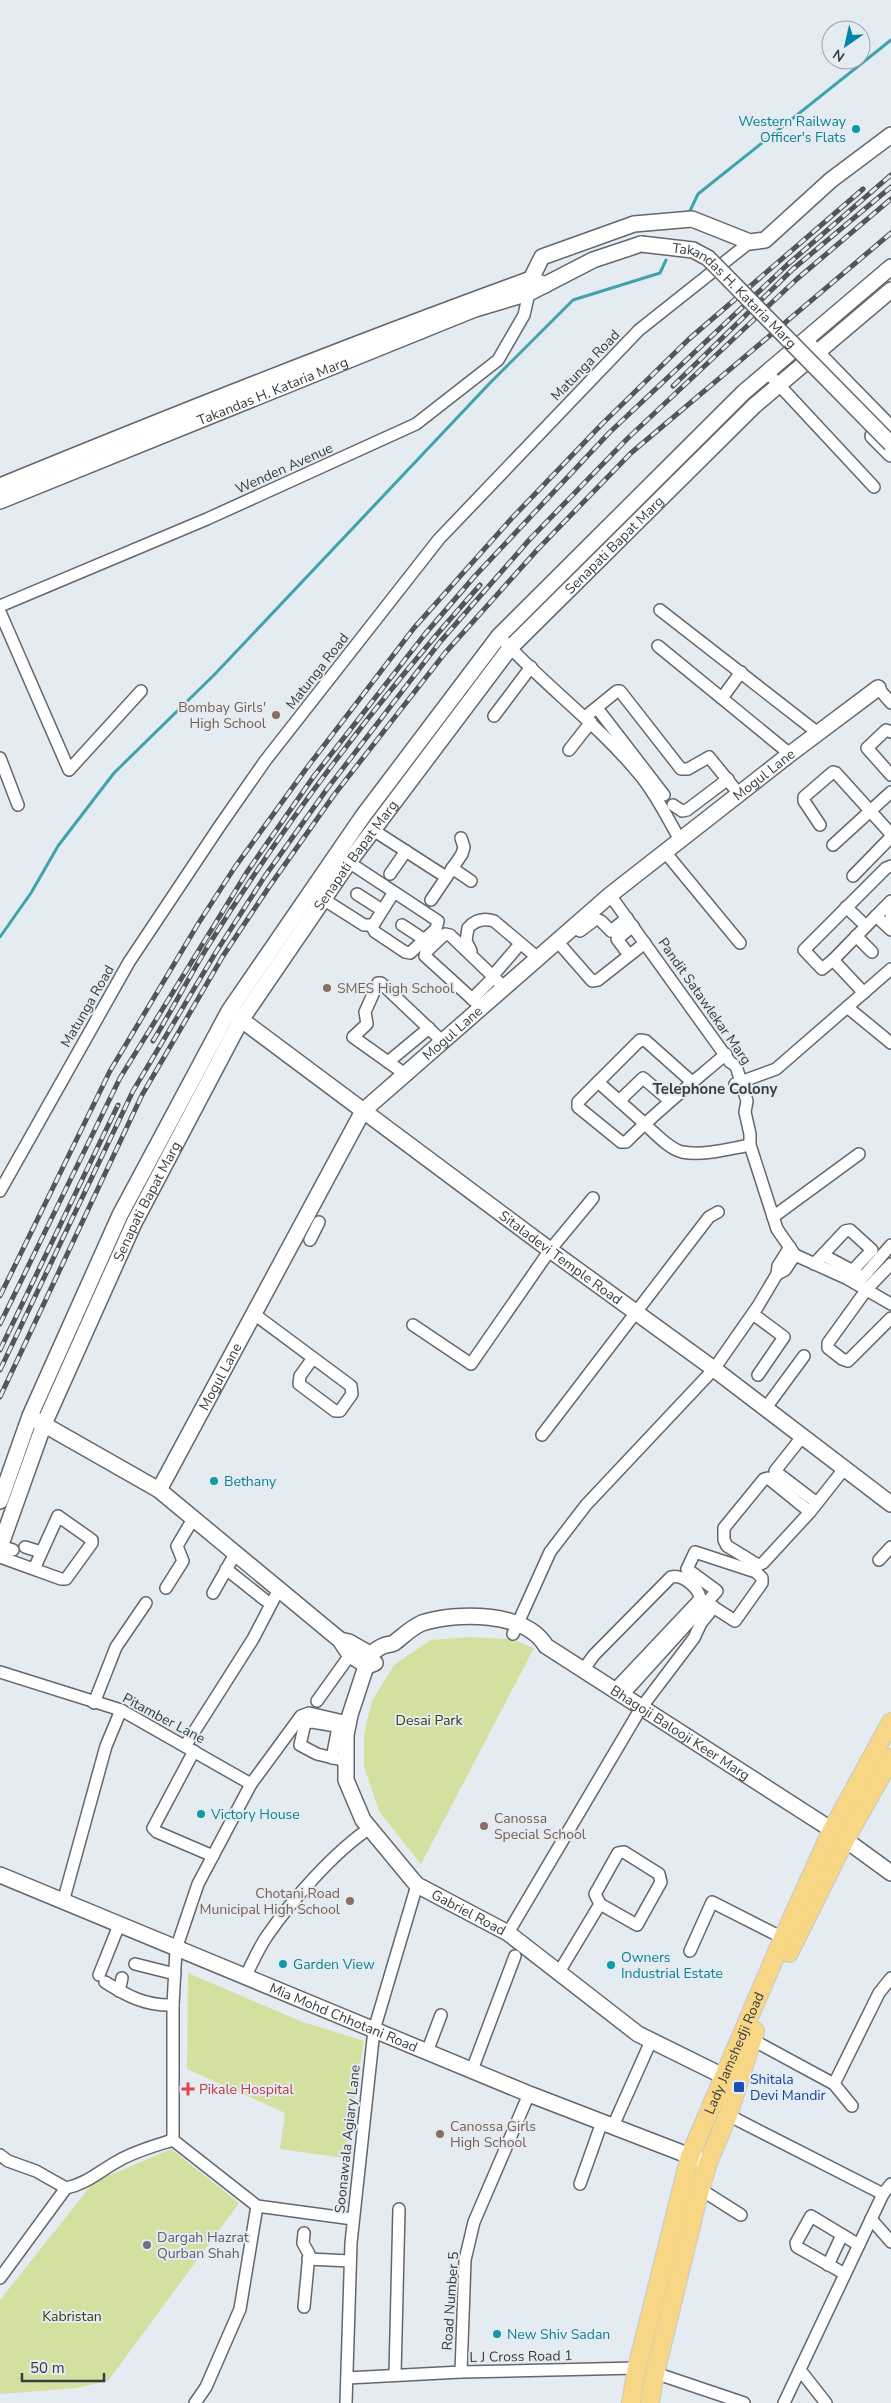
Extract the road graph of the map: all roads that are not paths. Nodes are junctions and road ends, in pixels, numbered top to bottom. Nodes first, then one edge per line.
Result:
1 (891, 135) edge
2 (750, 242) junction
3 (891, 267) edge
4 (535, 286) junction
5 (891, 290) edge
6 (845, 306) junction
7 (856, 320) junction
8 (805, 340) junction
9 (817, 353) junction
10 (339, 357) junction
11 (804, 364) junction
12 (767, 372) junction
13 (779, 385) junction
14 (891, 430) edge
15 (891, 444) edge
16 (891, 454) edge
17 (0, 486) edge
18 (874, 487) dead end
19 (0, 501) edge
20 (0, 606) edge
21 (660, 610) dead end
22 (0, 612) edge
23 (499, 636) junction
24 (658, 646) dead end
25 (510, 648) junction
26 (531, 668) junction
27 (741, 672) junction
28 (878, 688) joint
29 (141, 690) dead end
30 (722, 698) junction
31 (891, 703) edge
32 (597, 708) junction
33 (442, 712) junction
34 (494, 716) dead end
35 (588, 720) junction
36 (454, 722) junction
37 (891, 732) edge
38 (818, 733) junction
39 (569, 750) dead end
40 (790, 754) junction
41 (0, 758) edge
42 (891, 775) edge
43 (728, 779) junction
44 (382, 791) junction
45 (891, 792) edge
46 (739, 794) junction
47 (664, 795) dead end
48 (395, 801) junction
49 (673, 805) dead end
50 (18, 806) dead end
51 (870, 811) junction
52 (820, 826) dead end
53 (373, 830) junction
54 (891, 836) edge
55 (461, 838) dead end
56 (680, 840) junction
57 (833, 845) dead end
58 (406, 851) junction
59 (887, 851) edge
60 (665, 852) junction
61 (343, 858) junction
62 (891, 866) edge
63 (449, 873) junction
64 (390, 874) dead end
65 (853, 876) dead end
66 (470, 881) dead end
67 (394, 892) junction
68 (357, 894) dead end
69 (610, 895) junction
70 (323, 899) junction
71 (431, 900) dead end
72 (891, 901) edge
73 (846, 907) junction
74 (382, 910) junction
75 (891, 912) edge
76 (876, 916) junction
77 (627, 918) junction
78 (891, 918) edge
79 (372, 925) junction
80 (402, 925) dead end
81 (866, 926) junction
82 (891, 930) edge
83 (573, 932) junction
84 (856, 936) junction
85 (425, 940) junction
86 (645, 943) junction
87 (740, 943) dead end
88 (520, 944) junction
89 (559, 944) junction
90 (872, 952) dead end
91 (629, 955) junction
92 (538, 958) junction
93 (833, 960) junction
94 (891, 963) edge
95 (891, 969) edge
96 (501, 980) junction
97 (861, 990) junction
98 (477, 1003) junction
99 (847, 1007) junction
100 (235, 1015) junction
101 (429, 1028) junction
102 (442, 1041) junction
103 (891, 1043) edge
104 (728, 1058) junction
105 (388, 1062) junction
106 (405, 1074) junction
107 (598, 1082) junction
108 (692, 1082) junction
109 (738, 1083) junction
110 (194, 1093) junction
111 (620, 1101) junction
112 (670, 1101) junction
113 (363, 1111) junction
114 (647, 1126) junction
115 (750, 1145) junction
116 (859, 1154) dead end
117 (0, 1191) edge
118 (593, 1198) dead end
119 (718, 1212) dead end
120 (774, 1217) junction
121 (320, 1222) dead end
122 (310, 1240) dead end
123 (891, 1245) edge
124 (550, 1250) junction
125 (790, 1254) junction
126 (823, 1255) junction
127 (814, 1264) junction
128 (891, 1264) edge
129 (97, 1267) junction
130 (852, 1271) junction
131 (112, 1274) junction
132 (862, 1283) junction
133 (891, 1304) edge
134 (254, 1314) junction
135 (636, 1314) junction
136 (753, 1314) junction
137 (891, 1318) edge
138 (413, 1325) dead end
139 (61, 1348) junction
140 (75, 1354) junction
141 (804, 1356) dead end
142 (313, 1358) junction
143 (714, 1369) junction
144 (758, 1375) dead end
145 (765, 1409) junction
146 (30, 1416) junction
147 (44, 1424) junction
148 (542, 1435) dead end
149 (802, 1437) junction
150 (844, 1469) junction
151 (159, 1490) junction
152 (0, 1501) edge
153 (891, 1504) edge
154 (814, 1508) junction
155 (193, 1519) junction
156 (24, 1547) dead end
157 (4, 1548) edge
158 (891, 1548) edge
159 (41, 1552) junction
160 (234, 1554) junction
161 (0, 1557) edge
162 (879, 1560) dead end
163 (34, 1569) junction
164 (226, 1569) junction
165 (166, 1588) dead end
166 (278, 1591) junction
167 (213, 1593) dead end
168 (265, 1600) dead end
169 (146, 1603) dead end
170 (710, 1605) junction
171 (697, 1620) junction
172 (514, 1629) junction
173 (340, 1640) junction
174 (350, 1655) junction
175 (370, 1658) junction
176 (582, 1670) junction
177 (0, 1672) edge
178 (618, 1693) junction
179 (94, 1702) junction
180 (641, 1708) junction
181 (120, 1710) junction
182 (891, 1722) edge
183 (346, 1723) junction
184 (190, 1749) junction
185 (891, 1758) edge
186 (339, 1760) junction
187 (251, 1784) junction
188 (370, 1828) junction
189 (838, 1835) junction
190 (213, 1856) junction
191 (891, 1873) edge
192 (0, 1876) edge
193 (418, 1885) junction
194 (62, 1902) junction
195 (600, 1904) junction
196 (119, 1925) junction
197 (508, 1933) junction
198 (783, 1938) junction
199 (176, 1949) junction
200 (690, 1951) dead end
201 (515, 1956) dead end
202 (135, 1964) dead end
203 (559, 1972) junction
204 (175, 1974) junction
205 (245, 1977) junction
206 (122, 1978) dead end
207 (891, 1978) edge
208 (119, 1991) junction
209 (173, 2005) junction
210 (441, 2015) dead end
211 (374, 2030) junction
212 (751, 2039) junction
213 (651, 2041) junction
214 (427, 2052) junction
215 (472, 2070) junction
216 (723, 2076) junction
217 (834, 2084) junction
218 (530, 2094) junction
219 (852, 2106) dead end
220 (728, 2115) junction
221 (607, 2124) junction
222 (173, 2140) junction
223 (0, 2155) edge
224 (690, 2156) junction
225 (708, 2163) junction
226 (580, 2184) dead end
227 (891, 2184) edge
228 (66, 2188) junction
229 (700, 2189) junction
230 (884, 2194) junction
231 (257, 2206) junction
232 (399, 2209) dead end
233 (741, 2215) dead end
234 (353, 2219) junction
235 (871, 2219) junction
236 (304, 2233) dead end
237 (842, 2235) junction
238 (891, 2242) edge
239 (859, 2245) junction
240 (308, 2259) junction
241 (350, 2261) junction
242 (828, 2265) junction
243 (845, 2274) junction
244 (0, 2278) edge
245 (304, 2306) dead end
246 (637, 2368) junction
247 (800, 2370) junction
248 (461, 2372) junction
249 (655, 2372) junction
250 (395, 2376) junction
251 (347, 2378) junction
252 (195, 2403) edge
253 (346, 2403) edge
254 (631, 2403) edge
255 (650, 2403) edge
256 (744, 2403) edge
257 (784, 2403) edge
258 (826, 2403) edge

1 - 2 main road
2 - 4 main road
2 - 117 street, Matunga Road
3 - 6 main road, Senapati Bapat Marg
4 - 10 main road, Takandas H. Kataria Marg
4 - 15 main road, Takandas H. Kataria Marg, bridge
4 - 20 street, Wenden Avenue
5 - 7 main road, Senapati Bapat Marg
6 - 7 street
6 - 8 main road, Senapati Bapat Marg
7 - 9 main road, Senapati Bapat Marg
8 - 9 main road
8 - 12 main road, Senapati Bapat Marg
9 - 11 main road, Senapati Bapat Marg
9 - 14 main road
10 - 17 main road, Takandas H. Kataria Marg
10 - 19 main road, Takandas H. Kataria Marg
11 - 13 main road, Senapati Bapat Marg
11 - 16 main road
12 - 13 street
12 - 23 main road, Senapati Bapat Marg
13 - 18 street
13 - 25 main road, Senapati Bapat Marg
21 - 27 street
22 - 29 street
23 - 25 street
23 - 33 main road, Senapati Bapat Marg
24 - 30 street
25 - 26 street
25 - 36 main road, Senapati Bapat Marg
26 - 34 street
26 - 35 street
27 - 30 street
27 - 38 street
28 - 31 street
28 - 38 main road, Mogul Lane
30 - 40 street
32 - 35 street
32 - 43 street
32 - 47 street
33 - 36 main road
33 - 44 main road, Senapati Bapat Marg
35 - 39 street
35 - 56 street
36 - 48 main road, Senapati Bapat Marg
37 - 42 street
38 - 40 main road, Mogul Lane
40 - 46 main road, Mogul Lane
41 - 50 street
43 - 46 street
43 - 49 street
44 - 48 main road
44 - 61 main road, Senapati Bapat Marg
45 - 51 street
46 - 56 main road, Mogul Lane
48 - 53 main road, Senapati Bapat Marg
51 - 52 street
51 - 54 street
51 - 57 street
53 - 58 street
53 - 61 main road, Senapati Bapat Marg
54 - 59 street
55 - 63 street
56 - 60 main road, Mogul Lane
58 - 63 street
58 - 64 street
59 - 65 street
60 - 69 main road, Mogul Lane
60 - 87 street
61 - 67 street
61 - 70 main road, Senapati Bapat Marg
61 - 100 main road, Senapati Bapat Marg
62 - 73 street
63 - 66 street
63 - 71 street
67 - 74 street
67 - 85 street
68 - 74 street
69 - 77 street, Pandit Satawlekar Marg
69 - 83 main road, Mogul Lane
70 - 79 street
70 - 100 main road, Senapati Bapat Marg
72 - 76 street
73 - 81 street
73 - 93 street
74 - 79 street
75 - 78 street
76 - 81 street
76 - 82 street
77 - 83 street
77 - 86 street, Pandit Satawlekar Marg
77 - 91 street
79 - 85 street
80 - 85 street
81 - 84 street
83 - 89 main road, Mogul Lane
84 - 90 street
84 - 93 street
86 - 91 street
86 - 104 street, Pandit Satawlekar Marg
88 - 92 street
88 - 96 street
88 - 96 street
89 - 91 street
89 - 92 main road, Mogul Lane
92 - 96 main road, Mogul Lane
93 - 97 street
94 - 97 street
95 - 97 street
96 - 98 main road, Mogul Lane
96 - 98 street
97 - 99 street
98 - 102 main road, Mogul Lane
99 - 103 street
99 - 109 street
100 - 110 main road, Senapati Bapat Marg
100 - 113 main road, Sitaladevi Temple Road
101 - 102 street
101 - 105 street
101 - 105 street
102 - 106 main road, Mogul Lane
104 - 108 street
104 - 109 street, Pandit Satawlekar Marg
105 - 106 street
106 - 113 main road, Mogul Lane
107 - 108 street
107 - 111 street
107 - 114 street
108 - 112 street
109 - 115 street, Pandit Satawlekar Marg
110 - 129 main road, Senapati Bapat Marg
110 - 131 main road, Senapati Bapat Marg
111 - 112 street
111 - 114 street
112 - 114 street
113 - 124 main road, Sitaladevi Temple Road
113 - 134 main road, Mogul Lane
114 - 115 street
115 - 120 street, Pandit Satawlekar Marg
116 - 120 street
118 - 124 street
119 - 135 street
120 - 125 street, Pandit Satawlekar Marg
121 - 122 street
123 - 132 street
124 - 135 main road, Sitaladevi Temple Road
124 - 138 street
125 - 127 street
125 - 136 street
126 - 127 street
126 - 130 street
126 - 130 street
127 - 132 street
128 - 132 street
129 - 131 main road
129 - 139 main road, Senapati Bapat Marg
130 - 132 street
131 - 140 main road, Senapati Bapat Marg
132 - 133 street
132 - 137 street
134 - 142 street
134 - 151 main road, Mogul Lane
135 - 143 main road, Sitaladevi Temple Road
135 - 148 street
136 - 143 street
136 - 144 street
139 - 140 main road
139 - 146 main road, Senapati Bapat Marg
140 - 147 main road, Senapati Bapat Marg
141 - 145 street
142 - 142 street
143 - 145 main road, Sitaladevi Temple Road
143 - 172 street
145 - 149 main road, Sitaladevi Temple Road
146 - 147 main road
146 - 152 main road, Senapati Bapat Marg
147 - 151 main road
147 - 157 main road, Senapati Bapat Marg
149 - 150 main road, Sitaladevi Temple Road
149 - 154 street
150 - 153 main road, Sitaladevi Temple Road
150 - 154 street
151 - 155 main road
154 - 154 street
155 - 160 main road
155 - 165 street
156 - 159 street
158 - 162 street
159 - 163 street
159 - 163 street
160 - 164 street
160 - 166 main road
161 - 163 street
164 - 167 street
164 - 168 street
166 - 173 main road
166 - 184 street
169 - 179 street
170 - 170 street
170 - 171 street
171 - 178 street
171 - 180 street
172 - 175 main road
172 - 176 main road, Bhagoji Balooji Keer Marg
173 - 174 main road
173 - 175 main road
174 - 175 main road
174 - 183 street
175 - 183 main road, Gabriel Road
176 - 178 main road, Bhagoji Balooji Keer Marg
176 - 178 street
177 - 179 street, Pitamber Lane
178 - 180 main road, Bhagoji Balooji Keer Marg
179 - 181 street, Pitamber Lane
180 - 189 main road, Bhagoji Balooji Keer Marg
180 - 197 street
181 - 184 street, Pitamber Lane
181 - 194 street
182 - 189 main road, Lady Jamshedji Road
183 - 186 main road, Gabriel Road
183 - 186 street
183 - 187 street
184 - 187 street, Pitamber Lane
184 - 190 street
185 - 189 main road, Lady Jamshedji Road
186 - 188 main road, Gabriel Road
187 - 190 street
188 - 193 main road, Gabriel Road
188 - 205 street
189 - 191 main road, Bhagoji Balooji Keer Marg
189 - 198 main road, Lady Jamshedji Road
189 - 212 main road, Lady Jamshedji Road
190 - 199 street
192 - 194 main road, Mia Mohd Chhotani Road
193 - 197 main road, Gabriel Road
193 - 211 street, Soonawala Agiary Lane
194 - 196 main road, Mia Mohd Chhotani Road
195 - 195 street
195 - 203 street
196 - 199 main road, Mia Mohd Chhotani Road
196 - 208 street
197 - 203 main road, Gabriel Road
198 - 200 street
198 - 216 main road, Lady Jamshedji Road
199 - 204 street
199 - 205 main road, Mia Mohd Chhotani Road
201 - 215 street
202 - 204 street
203 - 213 main road, Gabriel Road
204 - 209 street
205 - 211 main road, Mia Mohd Chhotani Road
206 - 208 street
207 - 217 street
208 - 209 street
209 - 222 street
210 - 214 street
211 - 214 main road, Mia Mohd Chhotani Road
211 - 234 street, Soonawala Agiary Lane
212 - 217 street
212 - 220 main road, Lady Jamshedji Road
213 - 216 main road, Gabriel Road
213 - 221 street
214 - 215 main road, Mia Mohd Chhotani Road
215 - 218 main road, Mia Mohd Chhotani Road
216 - 224 main road, Lady Jamshedji Road
217 - 219 street
218 - 221 main road, Mia Mohd Chhotani Road
218 - 248 street, Road Number 5
220 - 225 main road, Lady Jamshedji Road
220 - 230 street
221 - 224 main road, Mia Mohd Chhotani Road
221 - 226 street
222 - 228 street
222 - 231 street
223 - 228 street
224 - 225 main road, Mia Mohd Chhotani Road
224 - 246 main road, Lady Jamshedji Road
225 - 229 main road, Lady Jamshedji Road
227 - 230 street
228 - 244 street
229 - 233 street
229 - 249 main road, Lady Jamshedji Road
230 - 235 street
231 - 234 street
231 - 252 street
232 - 250 street
234 - 241 street, Soonawala Agiary Lane
235 - 238 street
235 - 239 street
236 - 240 street
237 - 239 street
237 - 242 street
237 - 242 street
239 - 243 street
240 - 241 street
240 - 245 street
241 - 251 street, Soonawala Agiary Lane
242 - 243 street
243 - 247 street
246 - 248 street, L J Cross Road 1
246 - 254 main road, Lady Jamshedji Road
247 - 257 street
247 - 258 street
248 - 250 street, L J Cross Road 1
249 - 255 main road, Lady Jamshedji Road
249 - 256 street
250 - 251 street, L J Cross Road 1
251 - 253 street, Soonawala Agiary Lane

